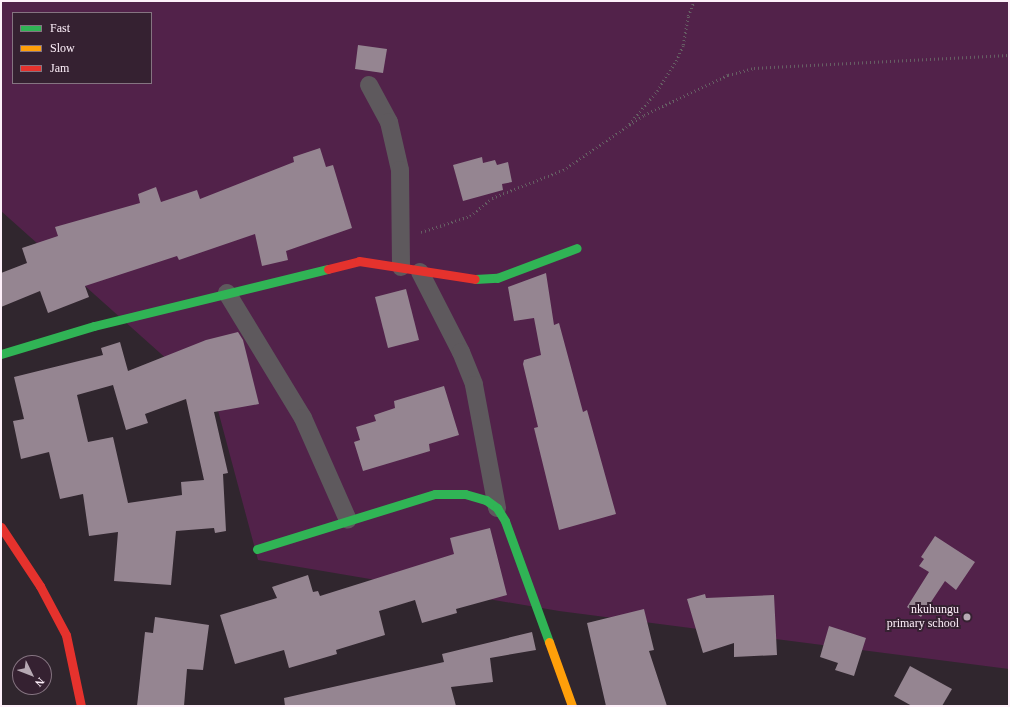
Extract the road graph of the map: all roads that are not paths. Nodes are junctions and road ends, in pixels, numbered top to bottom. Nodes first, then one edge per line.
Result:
1 (369, 85) dead end
2 (577, 248) dead end
3 (401, 268) junction
4 (420, 272) junction
5 (227, 293) junction
6 (1, 354) edge
7 (497, 508) junction
8 (348, 520) junction
9 (1, 527) edge
10 (257, 549) dead end
11 (81, 706) edge
12 (572, 706) edge

1 - 3 street
2 - 4 street
3 - 4 street
3 - 5 street
4 - 7 street
5 - 6 street
5 - 8 street
7 - 8 street
7 - 12 street
8 - 10 street
9 - 11 street

